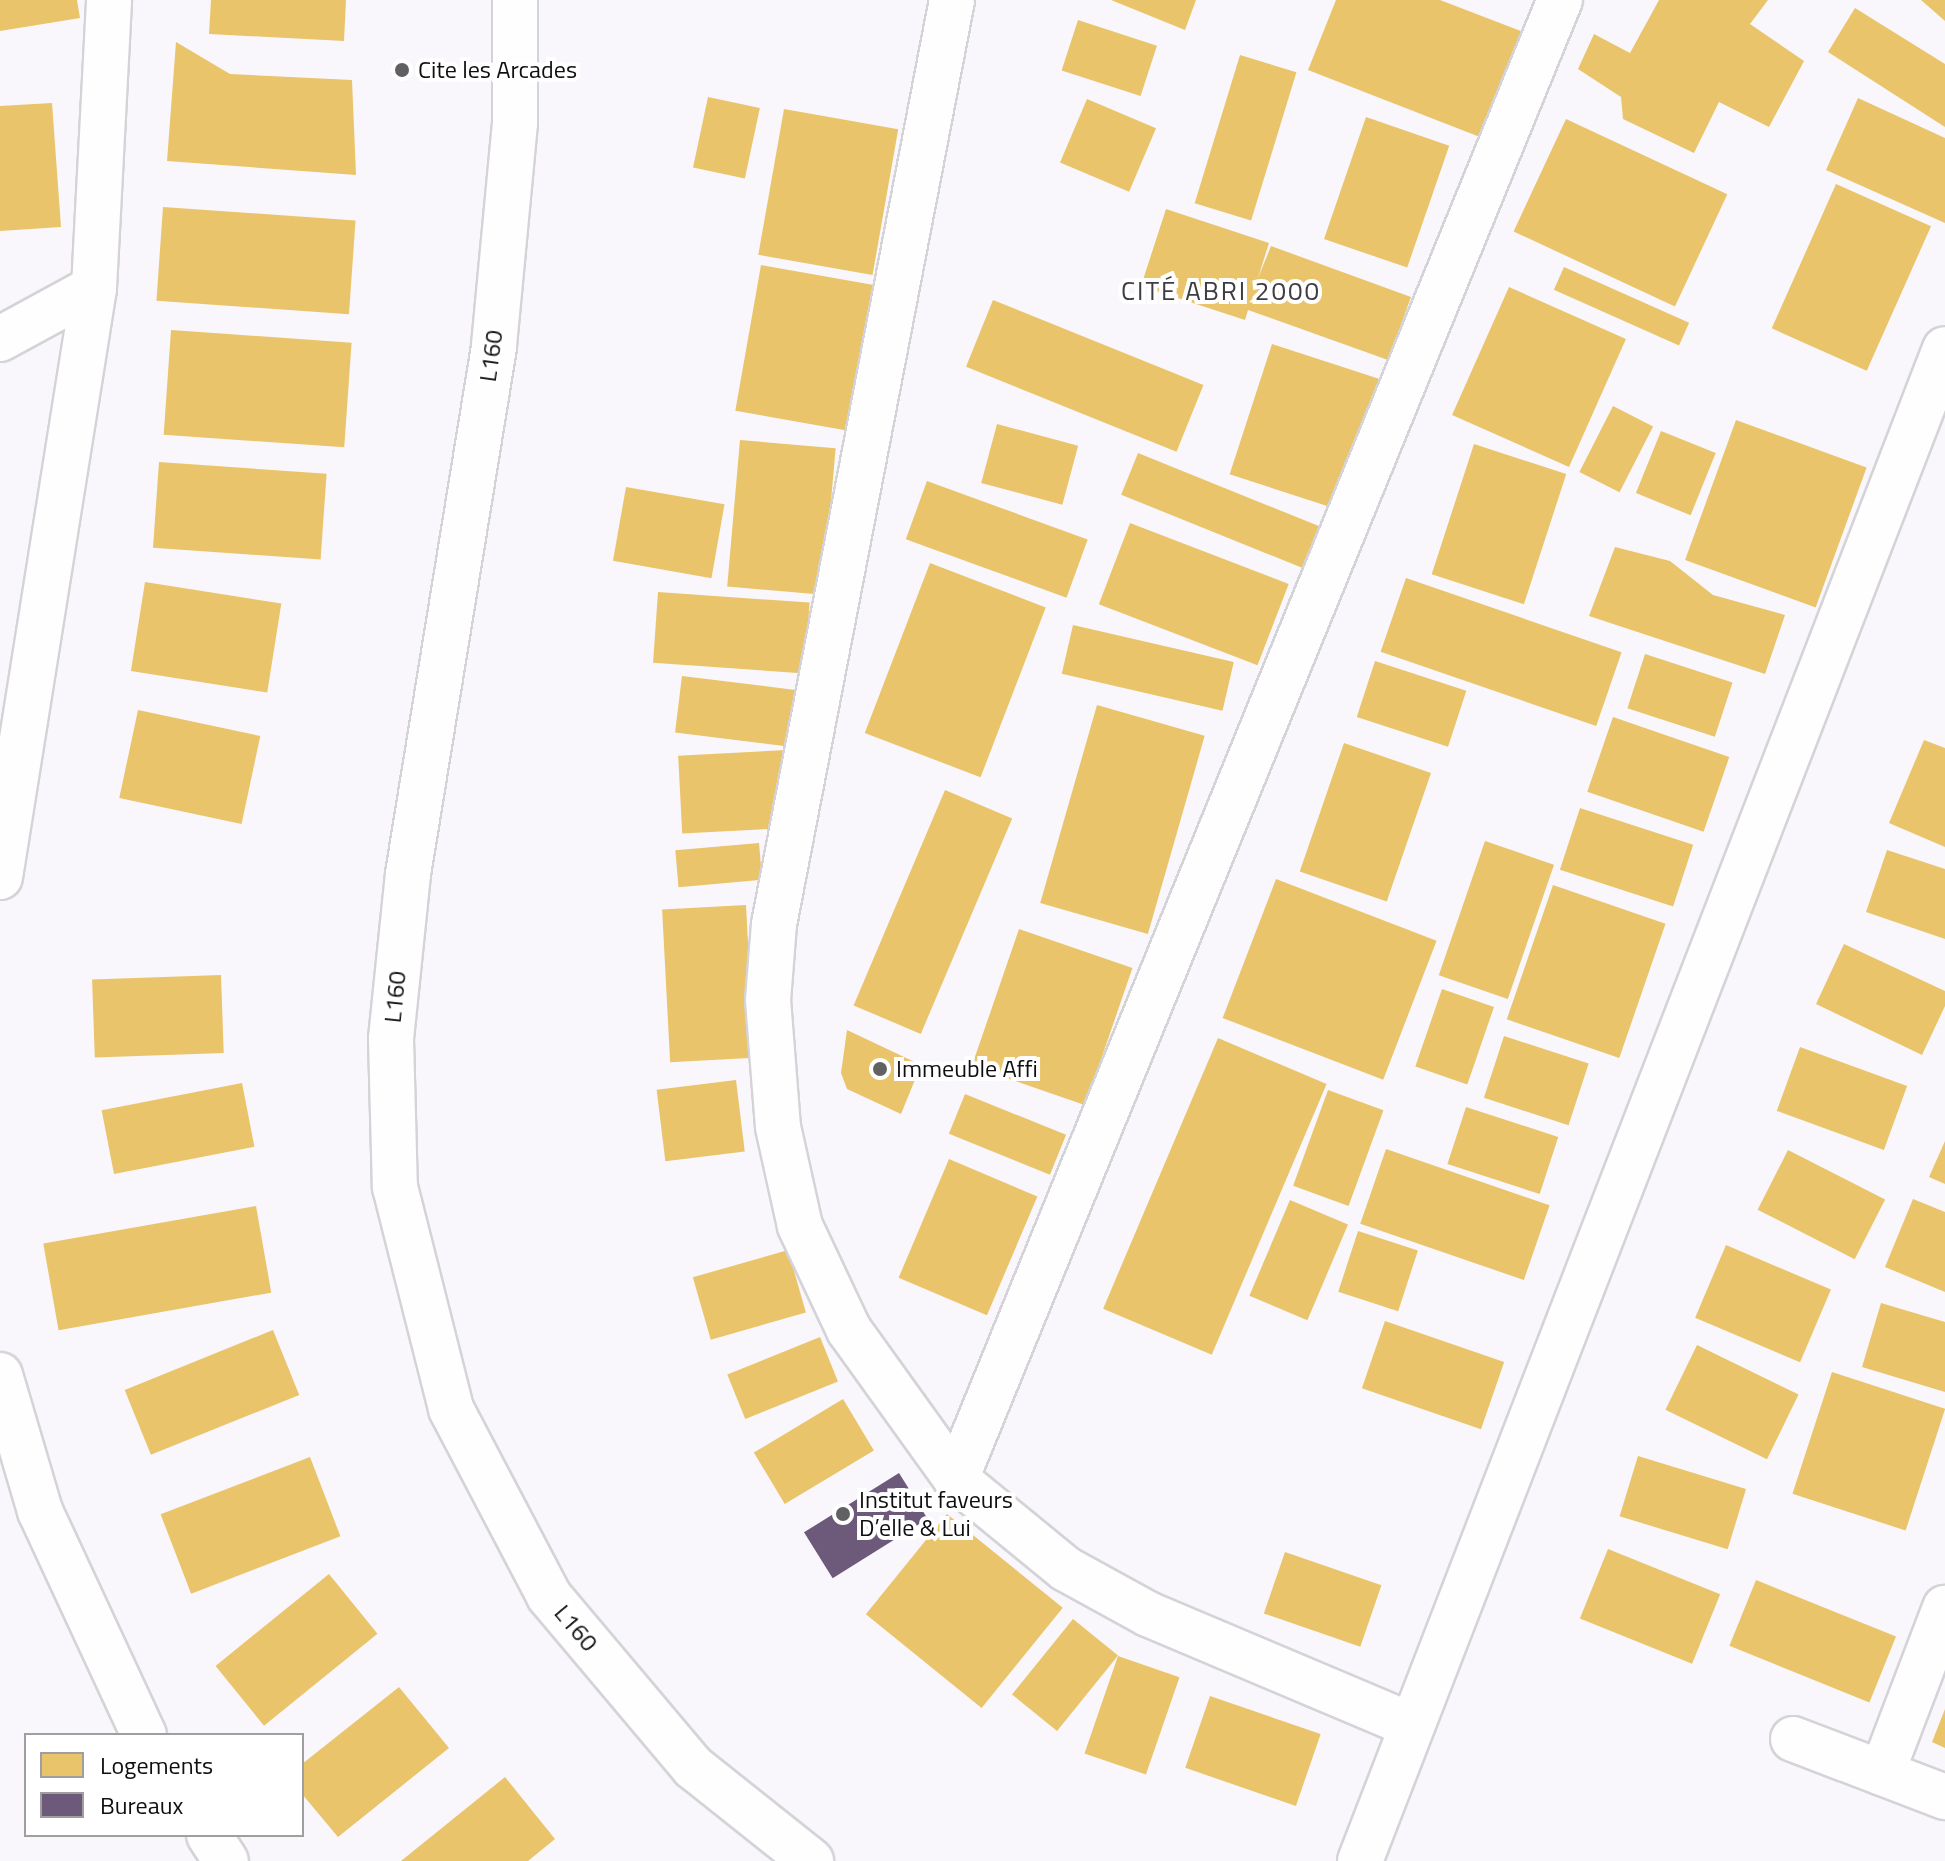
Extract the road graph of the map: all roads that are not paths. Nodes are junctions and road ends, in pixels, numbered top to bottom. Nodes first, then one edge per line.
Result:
1 (109, 0) edge
2 (515, 0) edge
3 (952, 0) edge
4 (1560, 0) edge
5 (94, 288) junction
6 (0, 339) edge
7 (1945, 349) edge
8 (0, 877) edge
9 (0, 1375) edge
10 (956, 1479) junction
11 (1945, 1608) edge
12 (1411, 1725) junction
13 (143, 1733) edge
14 (1793, 1739) dead end
15 (1882, 1773) junction
16 (1945, 1797) edge
17 (210, 1837) edge
18 (226, 1861) edge
19 (811, 1861) edge
20 (1360, 1861) edge

1 - 5 street
2 - 19 street, L160
3 - 10 street
4 - 10 street
5 - 6 street
5 - 8 street
7 - 12 street
9 - 13 street
10 - 12 street
11 - 15 street
12 - 20 street
14 - 15 street
15 - 16 street
17 - 18 street

